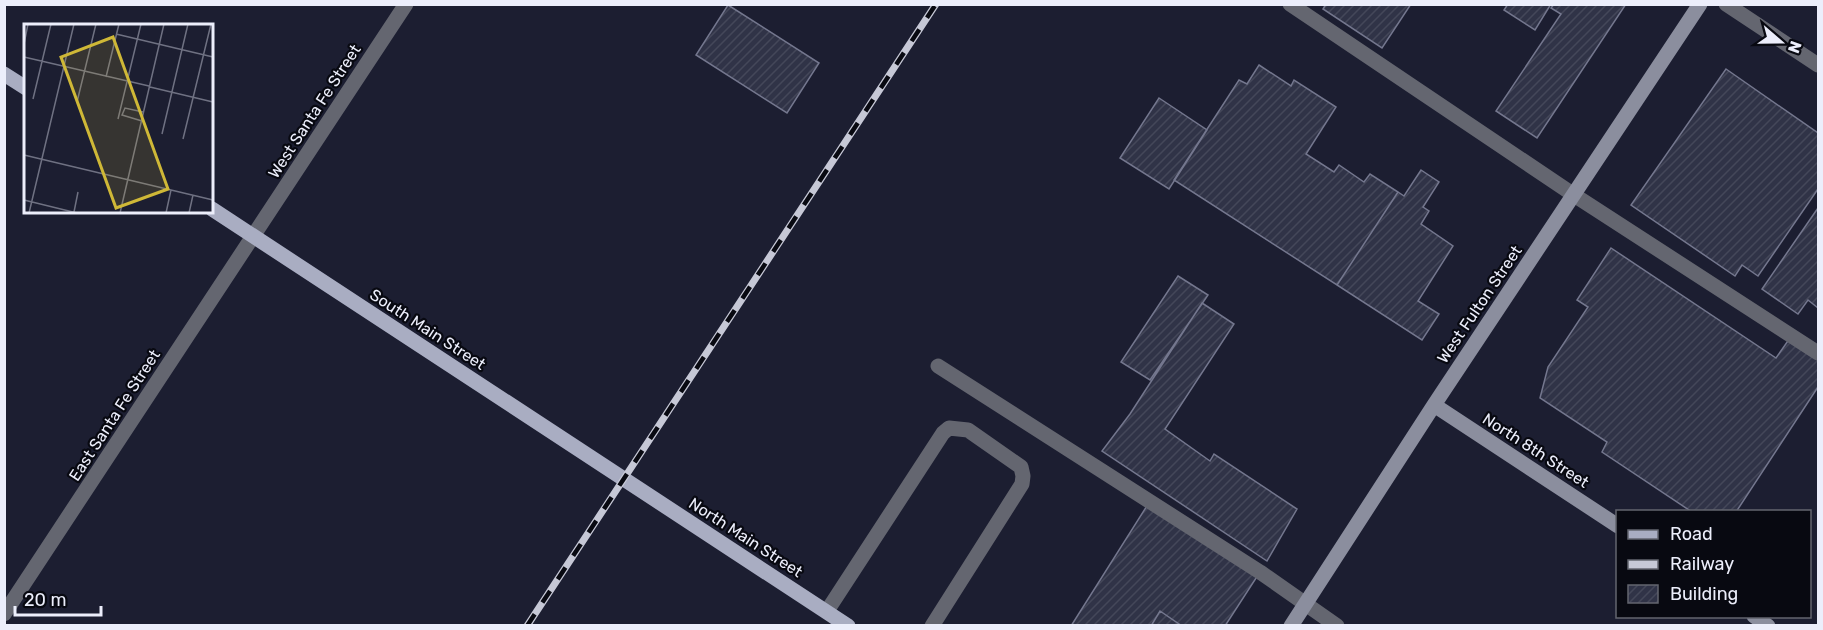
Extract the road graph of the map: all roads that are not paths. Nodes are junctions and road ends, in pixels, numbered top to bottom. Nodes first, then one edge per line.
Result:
1 (405, 4) edge
2 (1290, 4) edge
3 (1700, 4) edge
4 (1726, 4) edge
5 (1818, 65) edge
6 (4, 74) edge
7 (24, 87) edge
8 (1574, 195) junction
9 (213, 210) edge
10 (253, 237) junction
11 (1818, 353) edge
12 (938, 366) dead end
13 (1434, 405) junction
14 (624, 480) joint
15 (1616, 525) edge
16 (1305, 604) junction
17 (827, 611) junction
18 (4, 614) edge
19 (848, 626) edge
20 (932, 626) edge
21 (1291, 626) edge
22 (1337, 626) edge

1 - 10 street, West Santa Fe Street
2 - 8 street
3 - 8 street, West Fulton Street
4 - 5 street
6 - 7 main road
8 - 11 street
8 - 13 street, West Fulton Street
9 - 10 main road, South Main Street
10 - 14 main road, South Main Street
10 - 18 street, East Santa Fe Street
12 - 16 street
13 - 15 street, North 8th Street
13 - 16 street, West Fulton Street
14 - 17 main road, North Main Street
16 - 21 street, West Fulton Street
16 - 22 street
17 - 19 main road, North Main Street
17 - 20 street

